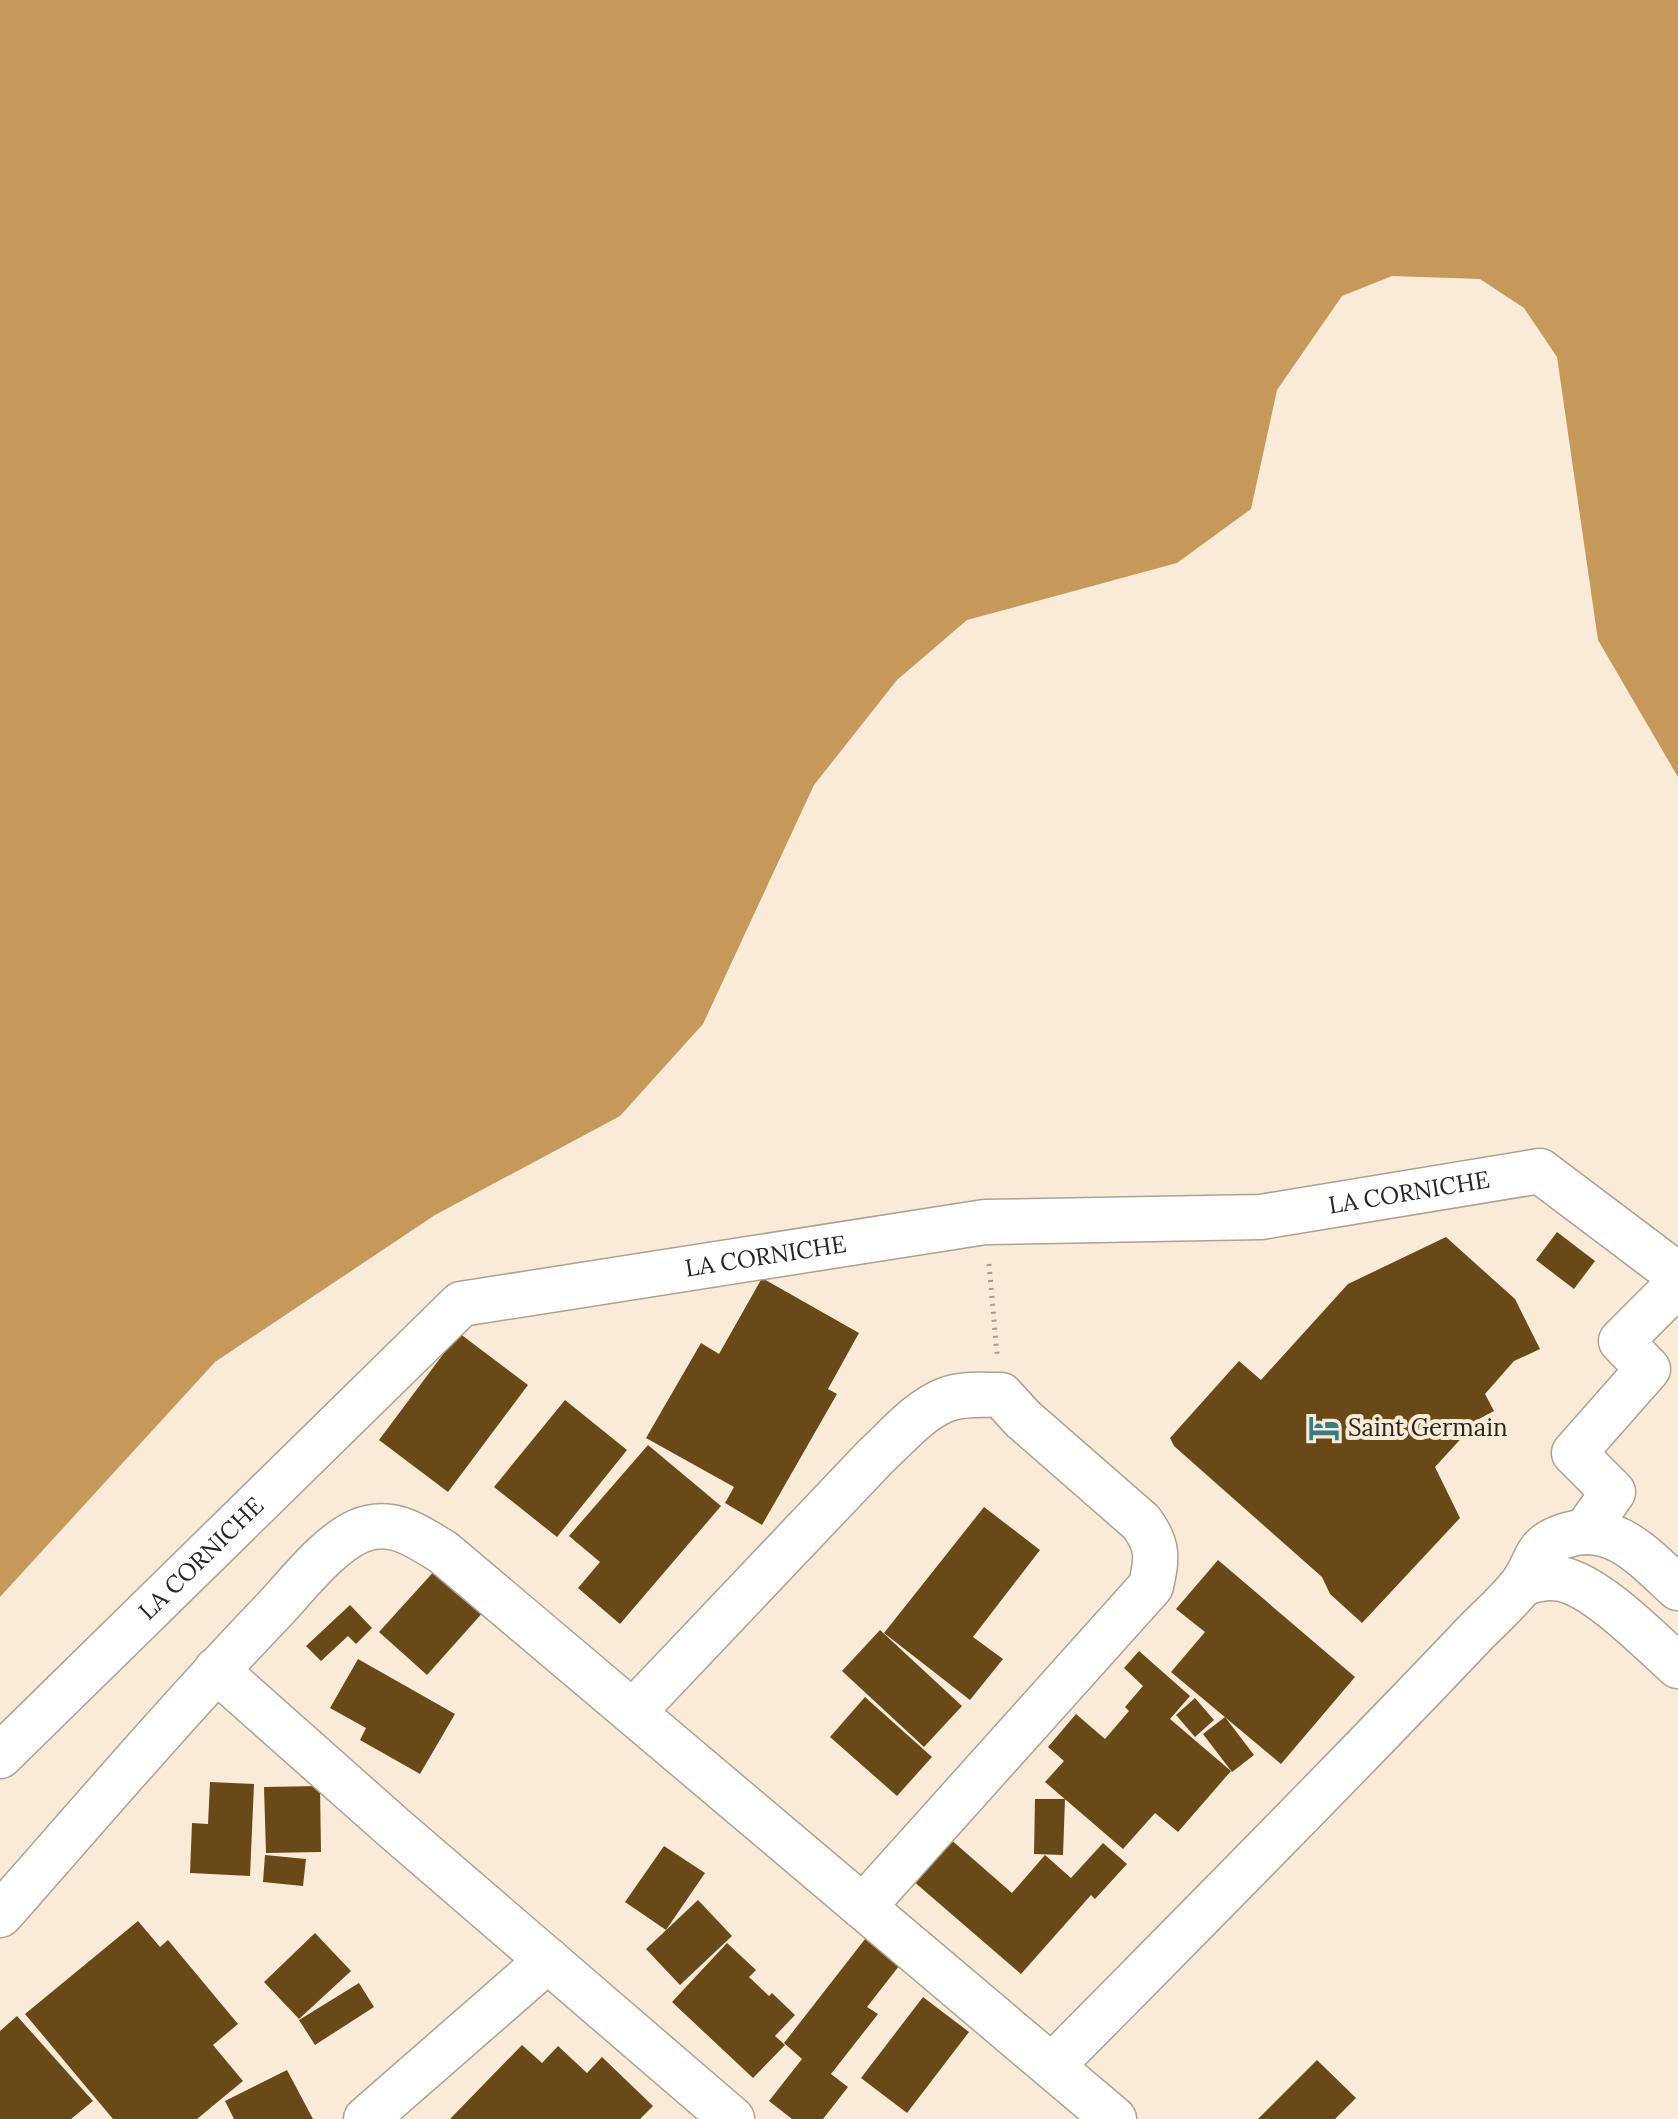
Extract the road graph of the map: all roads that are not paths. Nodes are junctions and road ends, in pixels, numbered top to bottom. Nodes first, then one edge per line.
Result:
1 (1678, 1275) edge
2 (1678, 1284) edge
3 (1585, 1532) junction
4 (1524, 1583) junction
5 (1678, 1588) edge
6 (1678, 1666) edge
7 (216, 1670) junction
8 (633, 1712) junction
9 (0, 1756) edge
10 (863, 1907) junction
11 (0, 1915) edge
12 (548, 1960) junction
13 (1052, 2066) junction
14 (366, 2119) edge
15 (732, 2119) edge
16 (1114, 2119) edge

1 - 9 street, LA CORNICHE
2 - 3 street
3 - 4 street
3 - 5 street
4 - 6 street
4 - 13 street
7 - 8 street
7 - 11 street
7 - 12 street
8 - 10 street
8 - 10 street
10 - 13 street
12 - 14 street
12 - 15 street
13 - 16 street

